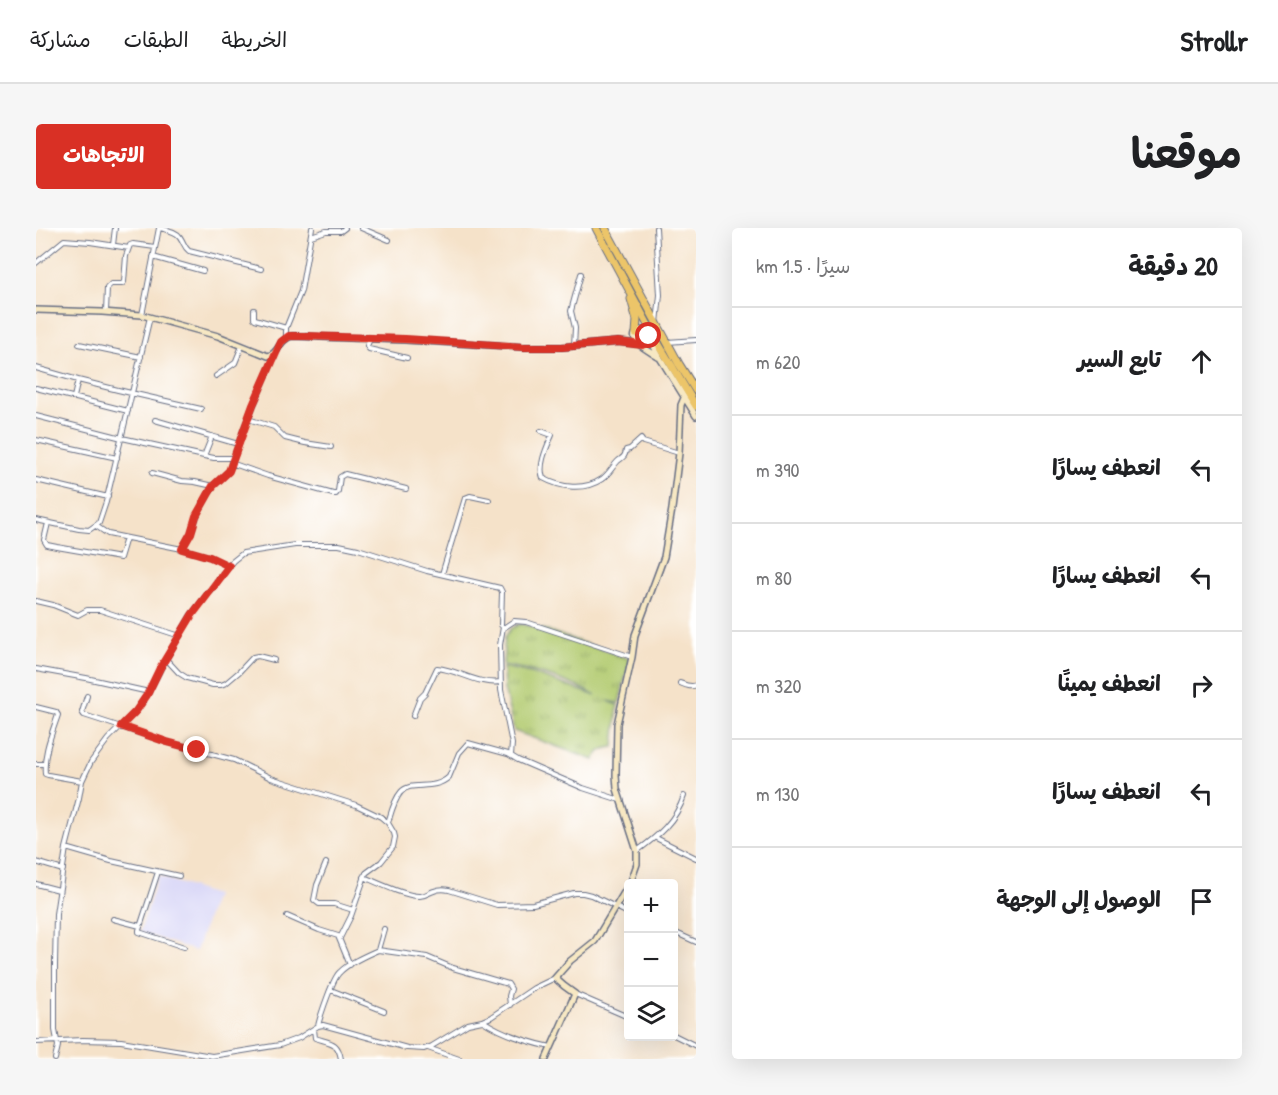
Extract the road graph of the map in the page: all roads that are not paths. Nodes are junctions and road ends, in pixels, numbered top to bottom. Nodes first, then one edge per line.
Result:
1 (115, 228) edge
2 (160, 228) edge
3 (312, 228) edge
4 (345, 228) edge
5 (361, 228) edge
6 (596, 228) edge
7 (605, 228) edge
8 (656, 228) edge
9 (310, 236) junction
10 (389, 240) dead end
11 (113, 245) junction
12 (155, 247) junction
13 (129, 248) junction
14 (153, 257) junction
15 (36, 263) edge
16 (261, 269) dead end
17 (203, 271) dead end
18 (581, 274) dead end
19 (626, 282) junction
20 (36, 310) edge
21 (254, 310) dead end
22 (106, 312) junction
23 (142, 315) junction
24 (150, 317) junction
25 (657, 324) junction
26 (286, 328) junction
27 (636, 333) junction
28 (649, 336) junction
29 (286, 338) junction
30 (370, 338) junction
31 (696, 340) edge
32 (618, 342) junction
33 (667, 342) junction
34 (79, 344) dead end
35 (639, 344) junction
36 (242, 346) junction
37 (574, 346) junction
38 (275, 354) junction
39 (141, 357) junction
40 (407, 358) dead end
41 (660, 358) junction
42 (36, 368) edge
43 (216, 376) dead end
44 (78, 380) junction
45 (36, 388) edge
46 (696, 392) edge
47 (132, 393) junction
48 (74, 397) junction
49 (684, 398) junction
50 (694, 408) edge
51 (201, 409) dead end
52 (128, 411) junction
53 (681, 414) junction
54 (36, 416) edge
55 (696, 416) edge
56 (248, 419) junction
57 (155, 420) dead end
58 (541, 431) dead end
59 (212, 436) junction
60 (122, 438) junction
61 (36, 440) edge
62 (238, 444) junction
63 (331, 447) dead end
64 (678, 453) junction
65 (204, 456) junction
66 (117, 458) junction
67 (232, 461) junction
68 (152, 473) dead end
69 (36, 480) edge
70 (213, 486) junction
71 (406, 489) dead end
72 (108, 496) junction
73 (489, 500) dead end
74 (36, 520) edge
75 (48, 523) junction
76 (96, 526) junction
77 (126, 538) junction
78 (182, 549) junction
79 (229, 566) junction
80 (442, 574) junction
81 (36, 601) edge
82 (503, 627) junction
83 (180, 636) junction
84 (632, 657) junction
85 (166, 659) junction
86 (274, 660) dead end
87 (36, 669) edge
88 (501, 682) junction
89 (680, 683) dead end
90 (696, 685) edge
91 (149, 692) junction
92 (87, 696) dead end
93 (36, 707) edge
94 (413, 716) dead end
95 (121, 726) junction
96 (511, 756) junction
97 (36, 764) edge
98 (45, 764) junction
99 (82, 781) junction
100 (684, 796) dead end
101 (620, 801) junction
102 (388, 823) junction
103 (656, 838) junction
104 (66, 848) junction
105 (637, 850) junction
106 (696, 858) edge
107 (36, 862) edge
108 (326, 863) dead end
109 (63, 870) junction
110 (158, 872) junction
111 (179, 876) dead end
112 (364, 877) junction
113 (631, 879) edge
114 (36, 884) edge
115 (59, 890) junction
116 (624, 893) edge
117 (616, 907) junction
118 (352, 910) junction
119 (624, 911) edge
120 (287, 916) dead end
121 (113, 919) dead end
122 (140, 926) junction
123 (384, 929) dead end
124 (676, 933) edge
125 (340, 938) junction
126 (696, 942) edge
127 (184, 947) dead end
128 (378, 950) junction
129 (350, 965) junction
130 (555, 978) junction
131 (331, 990) junction
132 (575, 994) junction
133 (510, 1005) junction
134 (384, 1011) dead end
135 (624, 1015) edge
136 (482, 1021) junction
137 (316, 1027) junction
138 (678, 1037) edge
139 (56, 1041) junction
140 (36, 1042) edge
141 (696, 1046) edge
142 (552, 1047) junction
143 (427, 1048) junction
144 (55, 1059) edge
145 (341, 1059) edge
146 (459, 1059) edge
147 (546, 1059) edge

1 - 11 street
2 - 12 street
2 - 16 street
3 - 9 street
4 - 9 street
5 - 10 street
6 - 19 highway
7 - 25 highway
8 - 25 street
9 - 26 street
11 - 13 street
11 - 15 street
12 - 13 street
12 - 14 street
13 - 22 street
14 - 17 street
14 - 23 street
18 - 37 street
19 - 27 highway
19 - 50 highway
20 - 22 street
21 - 26 street
22 - 23 street
23 - 24 street
24 - 36 street
24 - 39 street
25 - 33 highway
26 - 29 street
27 - 28 street
27 - 32 street
27 - 35 street
28 - 35 street
28 - 41 street
29 - 30 street
29 - 38 street
30 - 37 street
30 - 40 street
31 - 33 street
32 - 35 street
32 - 37 street
33 - 46 highway
34 - 39 street
35 - 41 street
36 - 38 street
36 - 43 street
38 - 56 street
39 - 47 street
41 - 49 street
42 - 44 street
44 - 47 street
44 - 48 street
45 - 48 street
47 - 51 street
47 - 52 street
48 - 52 street
49 - 50 street
49 - 53 street
50 - 53 street
50 - 55 street
52 - 60 street
53 - 64 street
54 - 60 street
56 - 62 street
56 - 63 street
57 - 59 street
58 - 64 street
59 - 62 street
59 - 65 street
60 - 65 street
60 - 66 street
61 - 66 street
62 - 67 street
64 - 84 street
65 - 67 street
66 - 72 street
67 - 70 street
67 - 71 street
68 - 70 street
69 - 72 street
70 - 78 street
72 - 76 street
73 - 80 street
74 - 75 street
75 - 76 street
75 - 77 street
76 - 77 street
77 - 78 street
78 - 79 street
79 - 80 street
79 - 83 street
80 - 82 street
81 - 83 street
82 - 84 street
82 - 88 street
83 - 85 street
84 - 101 street
85 - 86 street
85 - 91 street
87 - 91 street
88 - 94 street
88 - 96 street
89 - 90 street
91 - 95 street
92 - 95 street
93 - 98 street
95 - 99 street
95 - 102 street
96 - 101 street
96 - 102 street
97 - 98 street
98 - 99 street
99 - 104 street
100 - 103 street
101 - 105 street
102 - 112 street
103 - 105 street
103 - 106 street
104 - 109 street
104 - 110 street
105 - 113 street
107 - 109 street
108 - 118 street
109 - 115 street
110 - 111 street
110 - 122 street
112 - 117 street
112 - 118 street
114 - 115 street
115 - 139 street
116 - 117 street
117 - 119 street
117 - 130 street
118 - 125 street
120 - 125 street
121 - 122 street
122 - 127 street
123 - 128 street
124 - 126 street
125 - 129 street
128 - 129 street
128 - 133 street
129 - 131 street
130 - 132 street
130 - 133 street
131 - 134 street
131 - 137 street
132 - 135 street
132 - 142 street
133 - 136 street
136 - 142 street
136 - 143 street
137 - 139 street
137 - 143 street
137 - 145 street
138 - 141 street
139 - 140 street
139 - 144 street
142 - 147 street
143 - 146 street

